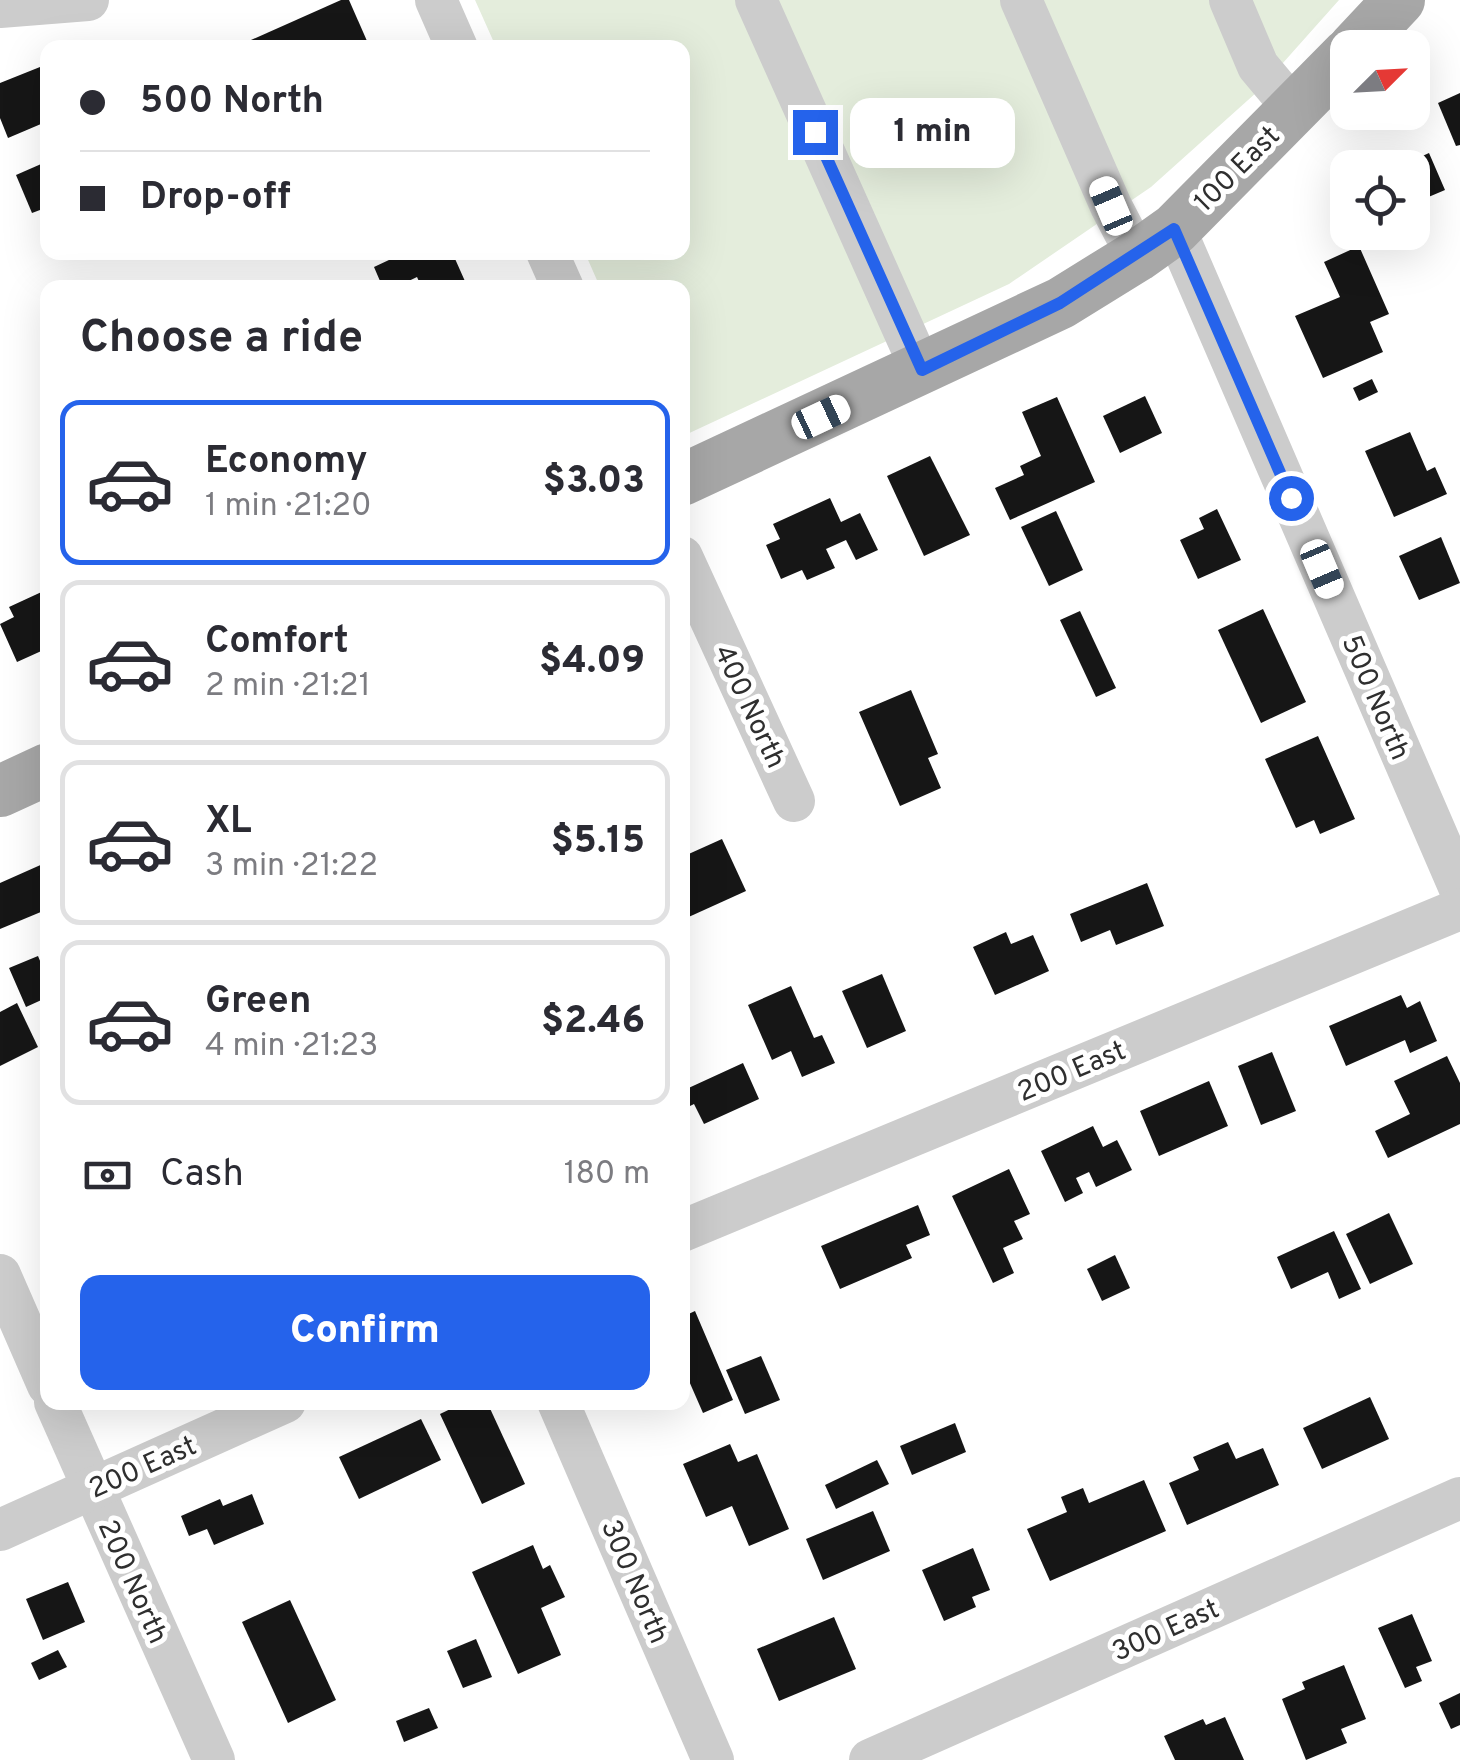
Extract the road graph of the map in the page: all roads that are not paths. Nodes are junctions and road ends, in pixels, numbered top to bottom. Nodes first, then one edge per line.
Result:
1 (88, 0) edge
2 (436, 0) edge
3 (756, 0) edge
4 (1022, 0) edge
5 (1230, 0) edge
6 (1400, 0) edge
7 (0, 7) edge
8 (1371, 30) edge
9 (454, 40) edge
10 (1330, 72) edge
11 (1294, 109) junction
12 (1156, 243) junction
13 (922, 370) junction
14 (690, 476) edge
15 (690, 574) edge
16 (40, 773) edge
17 (0, 791) edge
18 (794, 801) dead end
19 (1460, 889) edge
20 (1460, 908) edge
21 (690, 1227) edge
22 (0, 1275) edge
23 (40, 1367) edge
24 (58, 1410) edge
25 (267, 1410) edge
26 (561, 1410) edge
27 (92, 1488) junction
28 (1460, 1498) edge
29 (0, 1530) edge
30 (214, 1760) edge
31 (713, 1760) edge
32 (870, 1760) edge

1 - 7 street
2 - 9 street
3 - 13 street
4 - 12 street, 500 North
5 - 11 street
6 - 8 main road
10 - 11 main road, 100 East
11 - 12 main road, 100 East
12 - 13 main road, 100 East
12 - 19 street, 500 North
13 - 14 main road, 100 East
15 - 18 street, 400 North
16 - 17 main road
20 - 21 street, 200 East
22 - 23 street
24 - 27 street, 200 North
25 - 27 street, 200 East
26 - 31 street, 300 North
27 - 29 street, 200 East
27 - 30 street, 200 North
28 - 32 street, 300 East

